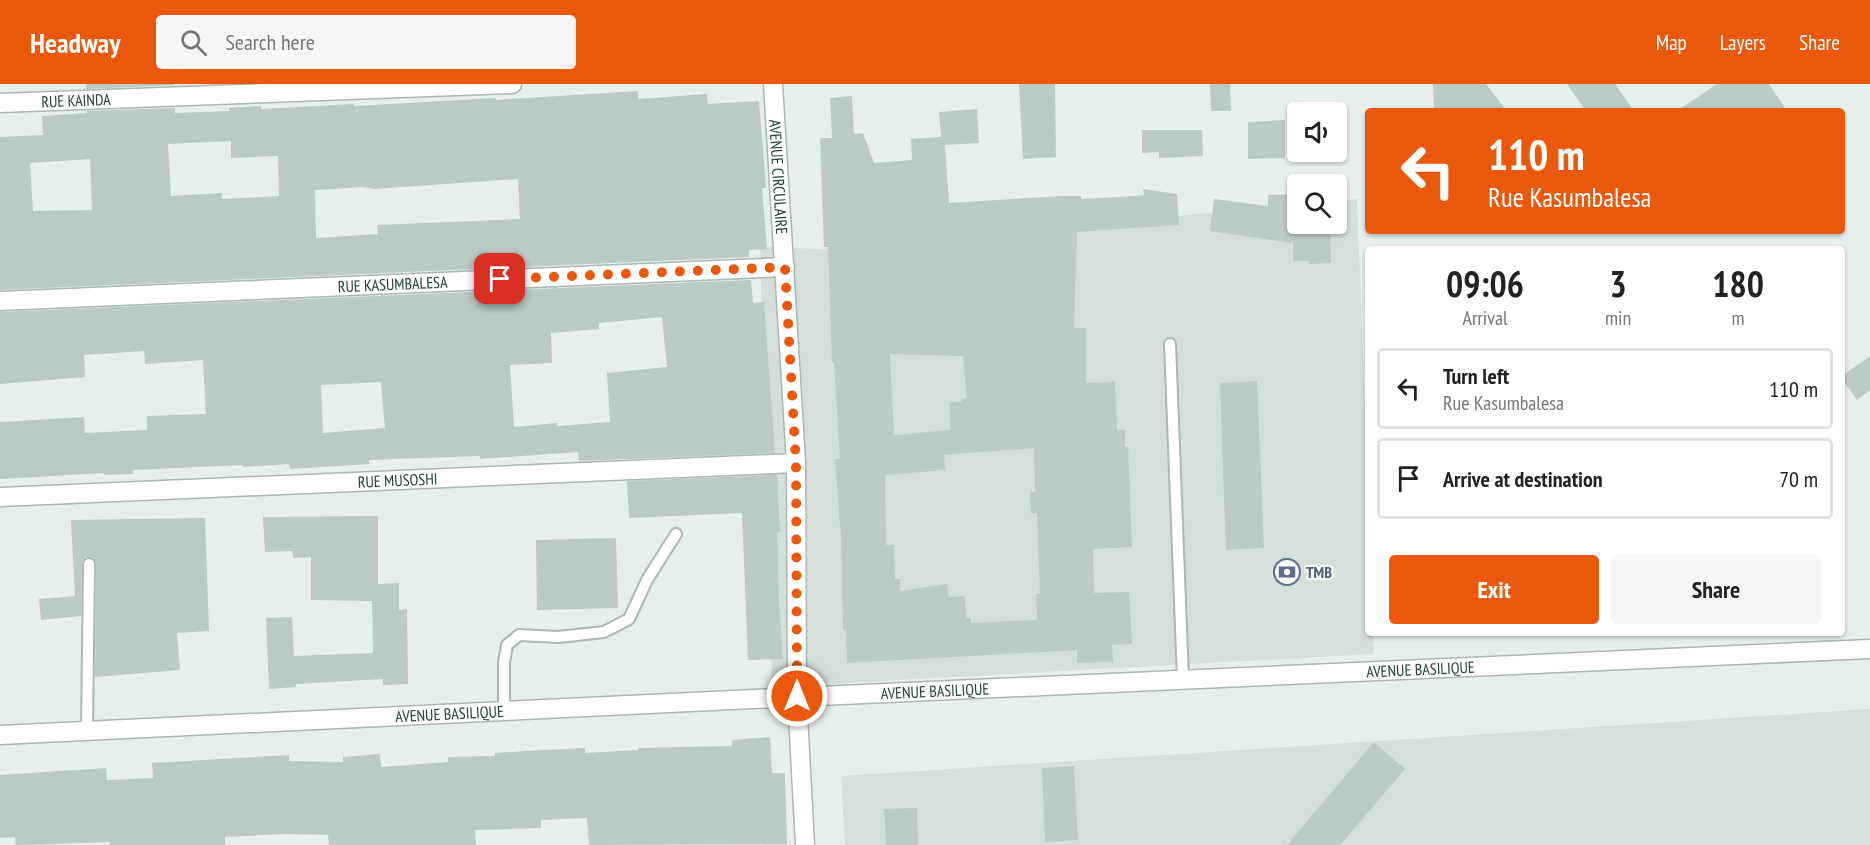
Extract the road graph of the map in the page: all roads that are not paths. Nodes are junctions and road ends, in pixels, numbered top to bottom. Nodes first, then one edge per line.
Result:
1 (512, 84) edge
2 (773, 84) edge
3 (0, 103) edge
4 (785, 267) junction
5 (0, 301) edge
6 (1170, 344) dead end
7 (796, 463) junction
8 (0, 497) edge
9 (676, 534) dead end
10 (89, 564) dead end
11 (1870, 649) edge
12 (1183, 679) junction
13 (797, 696) junction
14 (504, 711) junction
15 (87, 731) junction
16 (0, 735) edge
17 (805, 845) edge

1 - 3 street, RUE KAINDA
2 - 4 street, AVENUE CIRCULAIRE
4 - 5 street, RUE KASUMBALESA
4 - 7 street, AVENUE CIRCULAIRE
6 - 12 lane
7 - 8 street, RUE MUSOSHI
7 - 13 street, AVENUE CIRCULAIRE
9 - 14 lane
10 - 15 lane
11 - 12 street, AVENUE BASILIQUE
12 - 13 street, AVENUE BASILIQUE
13 - 14 street, AVENUE BASILIQUE
13 - 17 street, AVENUE CIRCULAIRE
14 - 15 street, AVENUE BASILIQUE
15 - 16 street, AVENUE BASILIQUE

